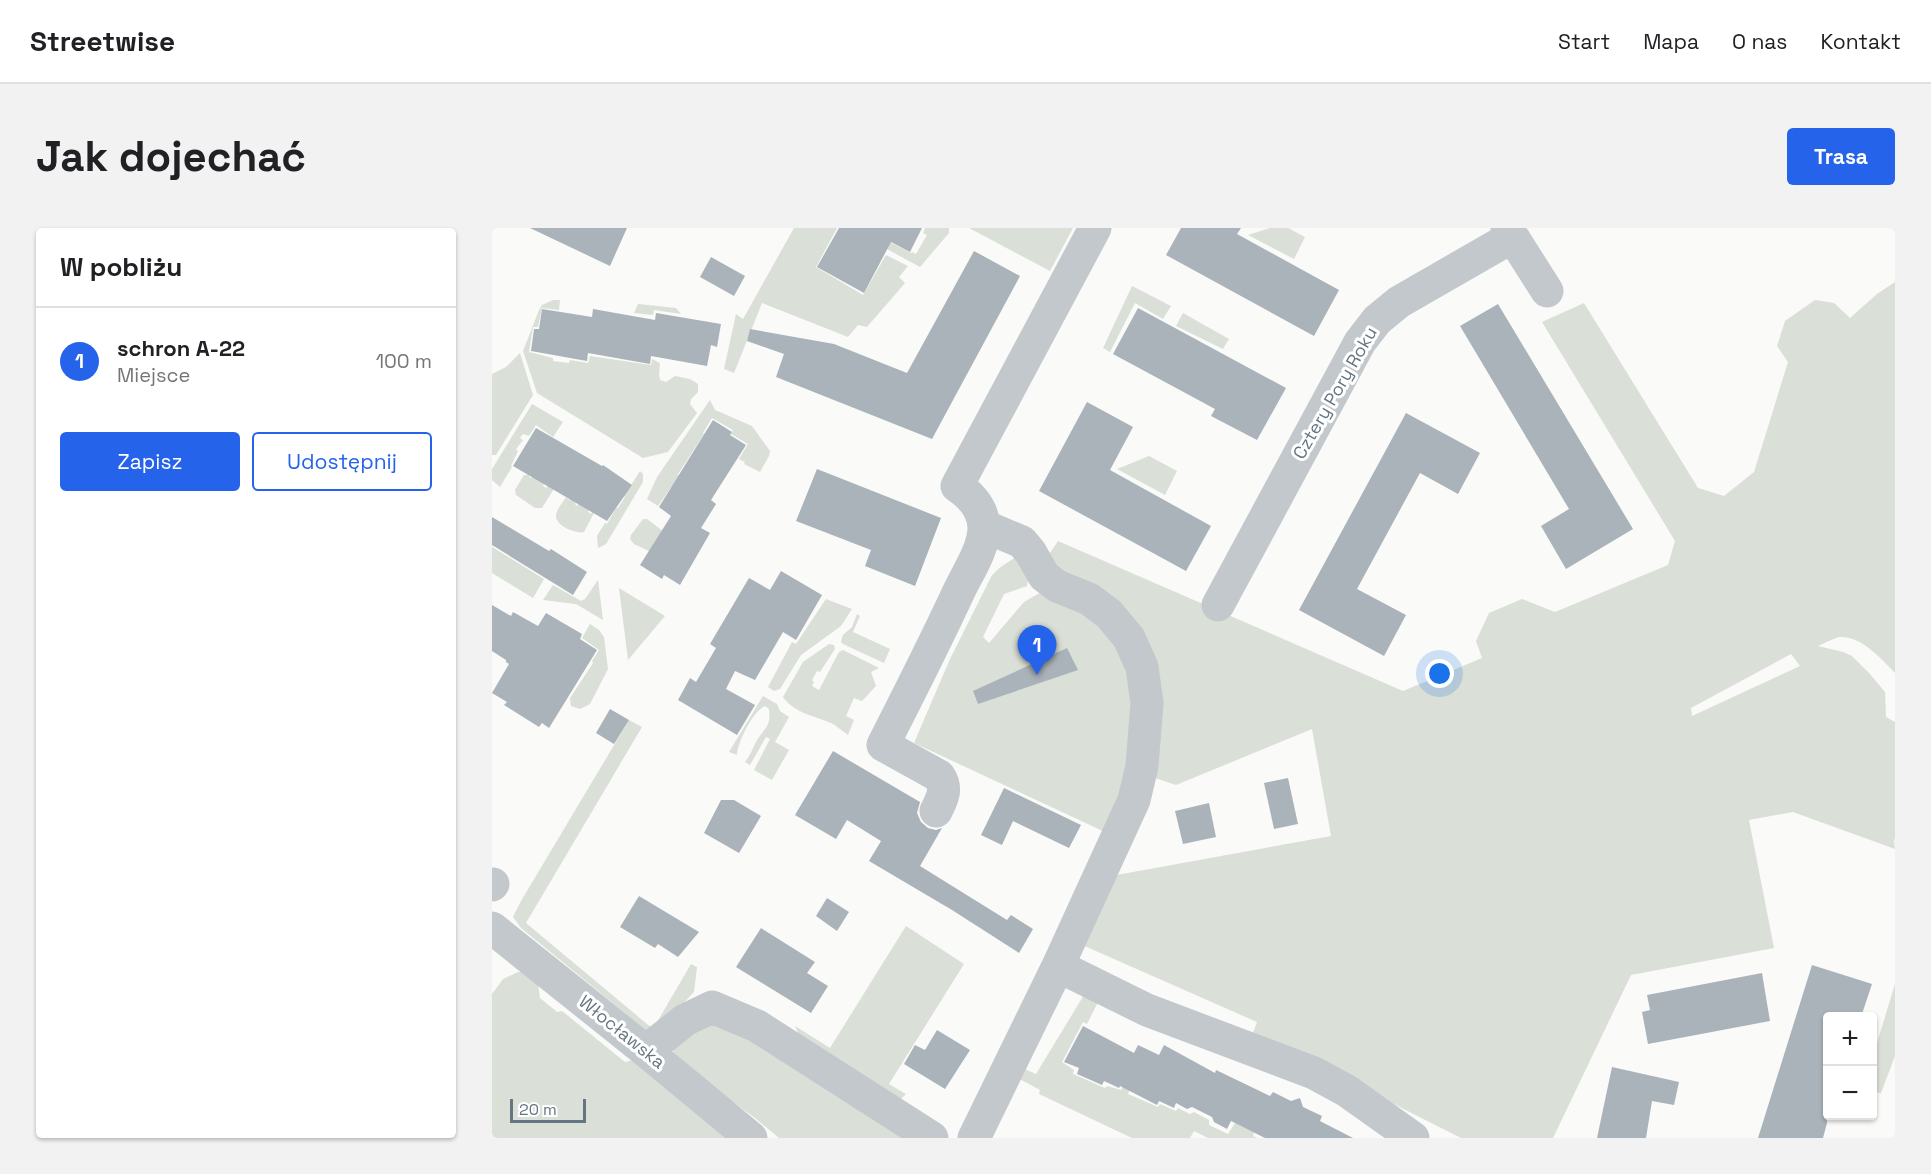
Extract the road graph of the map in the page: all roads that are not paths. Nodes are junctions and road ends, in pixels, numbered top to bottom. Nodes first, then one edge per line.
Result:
1 (1095, 228) edge
2 (1509, 233) edge
3 (1547, 291) dead end
4 (984, 526) junction
5 (1218, 606) dead end
6 (936, 811) dead end
7 (492, 928) edge
8 (1058, 966) junction
9 (646, 1051) junction
10 (751, 1138) edge
11 (932, 1138) edge
12 (974, 1138) edge
13 (1413, 1138) edge

1 - 4 street
2 - 3 street, Cztery Pory Roku
2 - 5 street, Cztery Pory Roku
4 - 6 street
4 - 8 street
7 - 9 street, Włocławska
8 - 12 street
8 - 13 street
9 - 10 street, Włocławska
9 - 11 street

